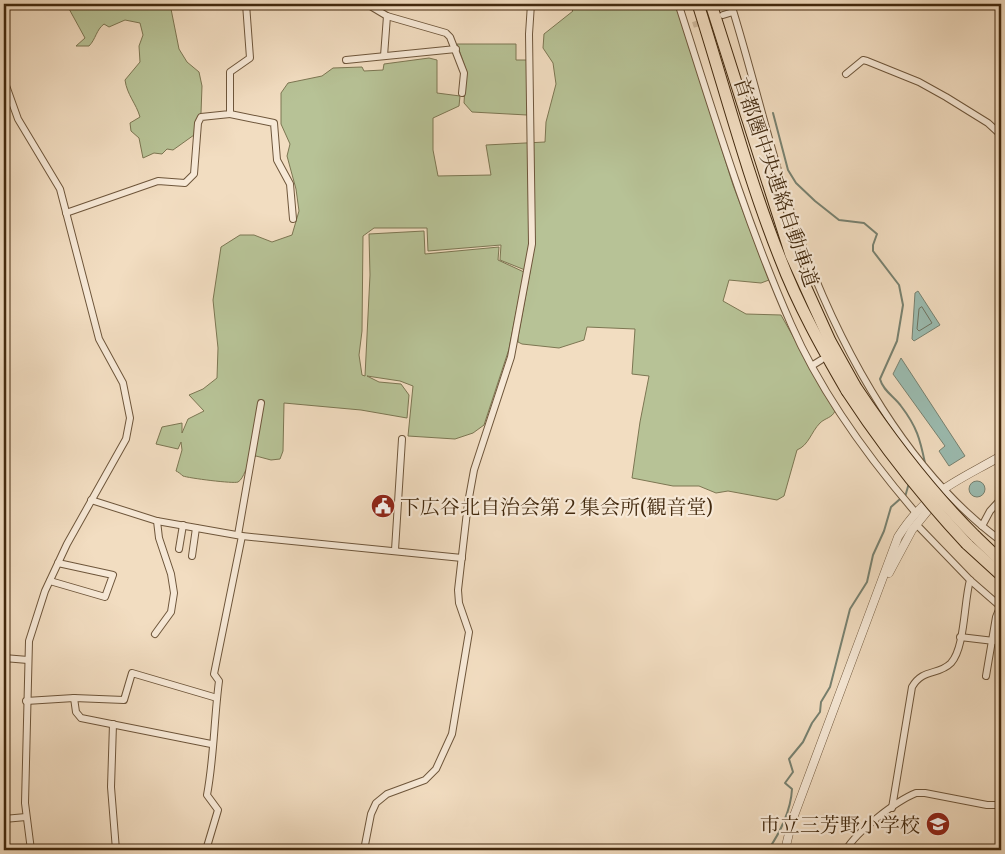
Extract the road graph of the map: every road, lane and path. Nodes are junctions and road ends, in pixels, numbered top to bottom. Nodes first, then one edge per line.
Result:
1 (246, 4) edge
2 (367, 4) edge
3 (531, 4) edge
4 (698, 4) edge
5 (711, 4) edge
6 (731, 4) edge
7 (680, 9) dead end
8 (734, 12) junction
9 (723, 15) tunnel mouth
10 (387, 16) junction
11 (693, 25) tunnel mouth
12 (686, 27) junction
13 (456, 49) junction
14 (384, 56) junction
15 (346, 60) dead end
16 (846, 74) dead end
17 (4, 80) edge
18 (462, 93) dead end
19 (230, 114) junction
20 (1001, 135) edge
21 (66, 213) junction
22 (293, 220) dead end
23 (822, 360) dead end
24 (812, 365) junction
25 (851, 388) junction
26 (261, 403) dead end
27 (402, 439) dead end
28 (1001, 456) edge
29 (945, 489) junction
30 (1001, 499) edge
31 (91, 500) junction
32 (916, 513) junction
33 (158, 521) junction
34 (916, 524) junction
35 (183, 525) junction
36 (982, 526) junction
37 (196, 528) junction
38 (240, 536) junction
39 (971, 540) junction
40 (1001, 542) edge
41 (179, 549) dead end
42 (395, 550) junction
43 (192, 556) dead end
44 (462, 558) junction
45 (1001, 561) edge
46 (58, 563) junction
47 (1001, 575) edge
48 (970, 580) junction
49 (50, 581) junction
50 (1001, 606) edge
51 (869, 618) junction
52 (155, 634) dead end
53 (960, 637) junction
54 (994, 641) junction
55 (4, 658) edge
56 (28, 660) junction
57 (986, 676) dead end
58 (74, 698) junction
59 (217, 698) junction
60 (26, 701) junction
61 (113, 724) junction
62 (212, 744) junction
63 (1001, 805) edge
64 (892, 808) junction
65 (26, 817) junction
66 (4, 819) edge
67 (31, 850) edge
68 (116, 850) edge
69 (206, 850) edge
70 (364, 850) edge
71 (785, 850) edge
72 (846, 850) edge

1 - 19 street
2 - 10 street
3 - 44 street
4 - 25 highway, 首都圏中央連絡自動車道
5 - 25 highway, 首都圏中央連絡自動車道
6 - 8 street
7 - 12 street
8 - 9 street
8 - 29 street
10 - 13 street
10 - 14 street
11 - 12 street
12 - 24 street
13 - 14 street
13 - 18 street
14 - 15 street
16 - 20 street
17 - 21 street
19 - 21 street
19 - 22 street
21 - 31 street
23 - 24 street
24 - 32 street
25 - 39 highway, 首都圏中央連絡自動車道, bridge
26 - 38 street
27 - 42 street
28 - 29 street
29 - 32 street
29 - 34 street
29 - 36 street
30 - 36 street
31 - 33 street
31 - 46 street
32 - 51 street
33 - 35 street
33 - 52 street
34 - 48 street
34 - 51 street
35 - 37 street
35 - 41 street
36 - 40 street
37 - 38 street
37 - 43 street
38 - 42 street
38 - 59 street
39 - 45 highway, 首都圏中央連絡自動車道
39 - 47 highway, 首都圏中央連絡自動車道
42 - 44 street
44 - 70 street
46 - 49 street
46 - 49 street
48 - 50 street
48 - 53 street
49 - 56 street
50 - 54 street
51 - 71 street
53 - 54 street
53 - 64 street
54 - 57 street
55 - 56 street
56 - 60 street
58 - 59 street
58 - 60 street
58 - 61 street
59 - 62 street
60 - 65 street
61 - 62 street
61 - 68 street
62 - 69 street
63 - 64 street
64 - 72 street
65 - 66 street
65 - 67 street

